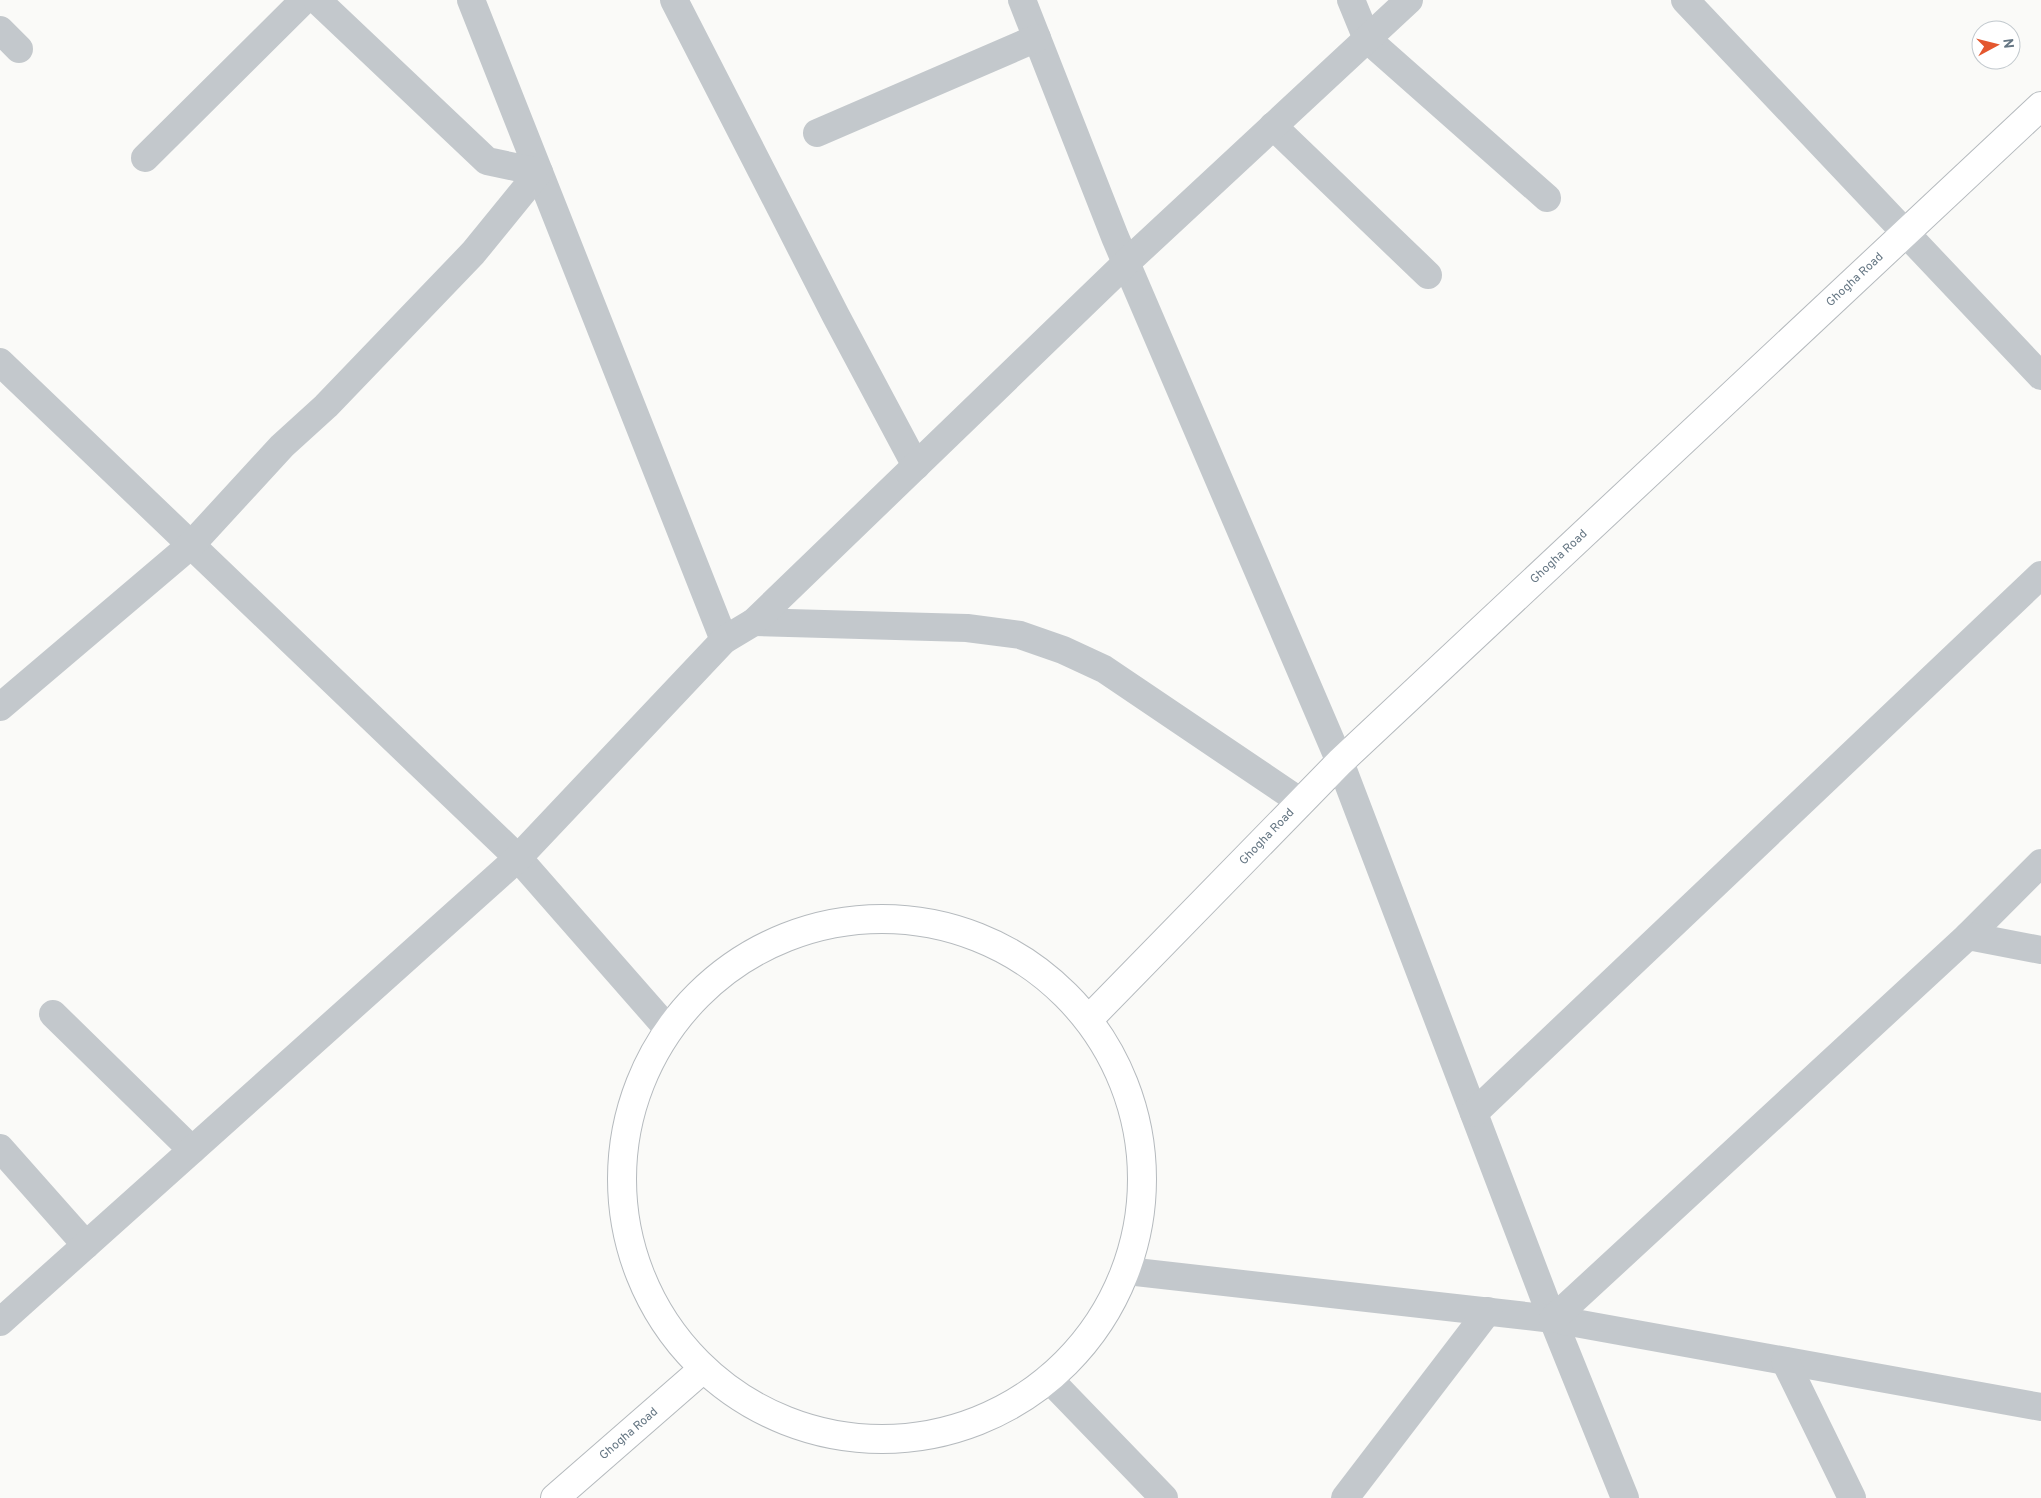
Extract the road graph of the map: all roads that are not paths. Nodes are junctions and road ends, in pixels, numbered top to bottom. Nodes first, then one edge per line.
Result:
1 (304, 0) edge
2 (317, 0) edge
3 (471, 0) edge
4 (674, 0) edge
5 (1022, 0) edge
6 (1350, 0) edge
7 (1409, 0) edge
8 (1685, 0) edge
9 (0, 30) edge
10 (1037, 38) junction
11 (1366, 39) junction
12 (19, 49) dead end
13 (2041, 106) edge
14 (1274, 126) junction
15 (817, 133) dead end
16 (145, 158) dead end
17 (539, 172) junction
18 (1547, 198) dead end
19 (1906, 233) junction
20 (1126, 263) junction
21 (1428, 275) dead end
22 (0, 362) edge
23 (2041, 376) edge
24 (916, 466) junction
25 (191, 545) junction
26 (2041, 575) edge
27 (754, 622) junction
28 (724, 640) junction
29 (0, 707) edge
30 (1340, 762) junction
31 (1301, 802) junction
32 (518, 858) junction
33 (2041, 863) edge
34 (1968, 936) junction
35 (2041, 950) edge
36 (53, 1014) dead end
37 (1089, 1019) junction
38 (668, 1029) junction
39 (1474, 1113) junction
40 (0, 1148) edge
41 (192, 1150) junction
42 (86, 1245) junction
43 (1127, 1271) junction
44 (1488, 1311) junction
45 (1553, 1319) junction
46 (0, 1322) edge
47 (1785, 1361) junction
48 (703, 1370) junction
49 (1048, 1378) junction
50 (2041, 1408) edge
51 (554, 1498) edge
52 (1164, 1498) edge
53 (1344, 1498) edge
54 (1625, 1498) edge
55 (1852, 1498) edge

1 - 16 street
2 - 17 street
3 - 17 street
4 - 24 street
5 - 10 street
6 - 11 street
7 - 11 street
8 - 19 street
9 - 12 street
10 - 15 street
10 - 20 street
11 - 14 street
11 - 18 street
13 - 19 main road, Ghogha Road
14 - 20 street
14 - 21 street
17 - 25 street
17 - 28 street
19 - 23 street
19 - 30 main road, Ghogha Road
20 - 24 street
20 - 30 street
22 - 25 street
24 - 27 street
25 - 29 street
25 - 32 street
26 - 39 street
27 - 28 street
27 - 31 street
28 - 32 street
30 - 31 main road, Ghogha Road
30 - 39 street
31 - 37 main road, Ghogha Road
32 - 38 street
32 - 41 street
33 - 34 street
34 - 35 street
34 - 45 street
36 - 41 street
37 - 38 main road
37 - 43 main road
38 - 48 main road
39 - 45 street
40 - 42 street
41 - 42 street
42 - 46 street
43 - 44 street
43 - 49 main road
44 - 45 street
44 - 53 street
45 - 47 street
45 - 54 street
47 - 50 street
47 - 55 street
48 - 49 main road
48 - 51 main road, Ghogha Road
49 - 52 street

